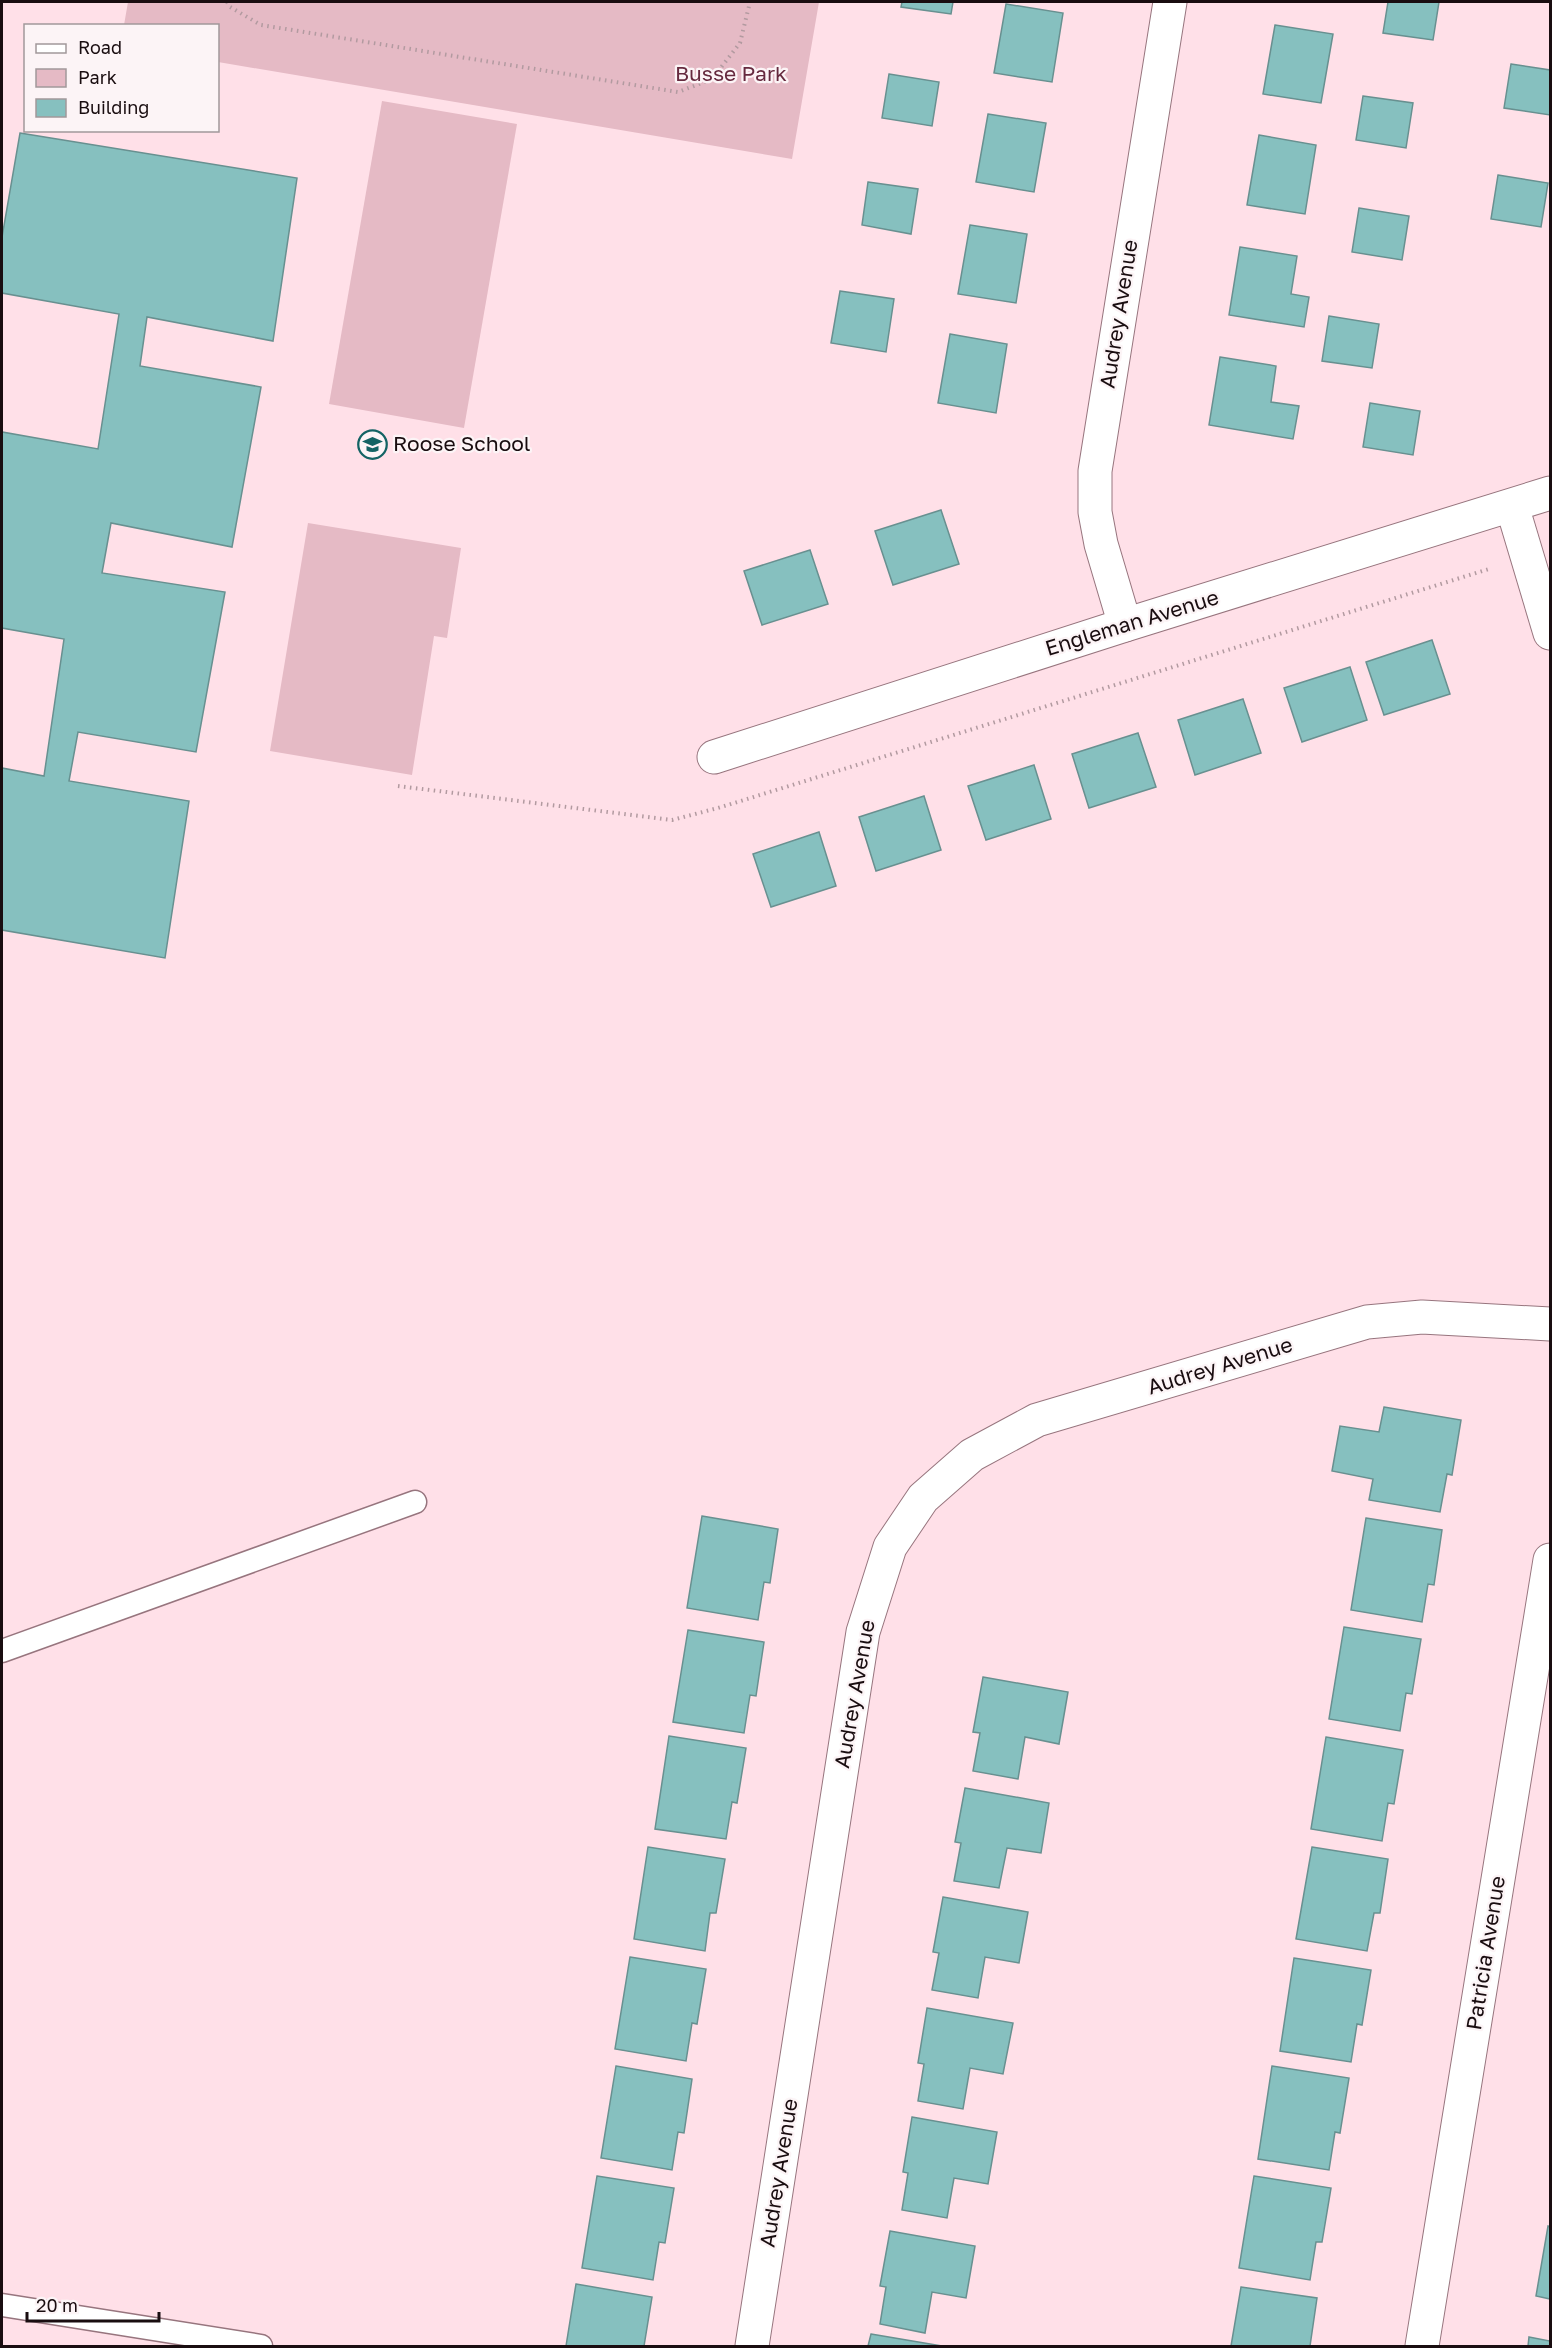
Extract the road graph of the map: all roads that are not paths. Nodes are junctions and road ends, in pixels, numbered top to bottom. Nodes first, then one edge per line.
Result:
1 (1170, 2) edge
2 (1551, 493) edge
3 (1512, 506) junction
4 (1125, 624) junction
5 (1551, 633) edge
6 (714, 757) dead end
7 (1551, 1324) edge
8 (415, 1502) dead end
9 (1551, 1560) edge
10 (2, 1651) edge
11 (2, 2305) edge
12 (261, 2346) edge
13 (752, 2346) edge
14 (1422, 2346) edge

1 - 4 street, Audrey Avenue
2 - 3 street, Engleman Avenue
3 - 4 street, Engleman Avenue
3 - 5 street
4 - 6 street, Engleman Avenue
7 - 13 street, Audrey Avenue
8 - 10 lane
9 - 14 street, Patricia Avenue
11 - 12 lane

